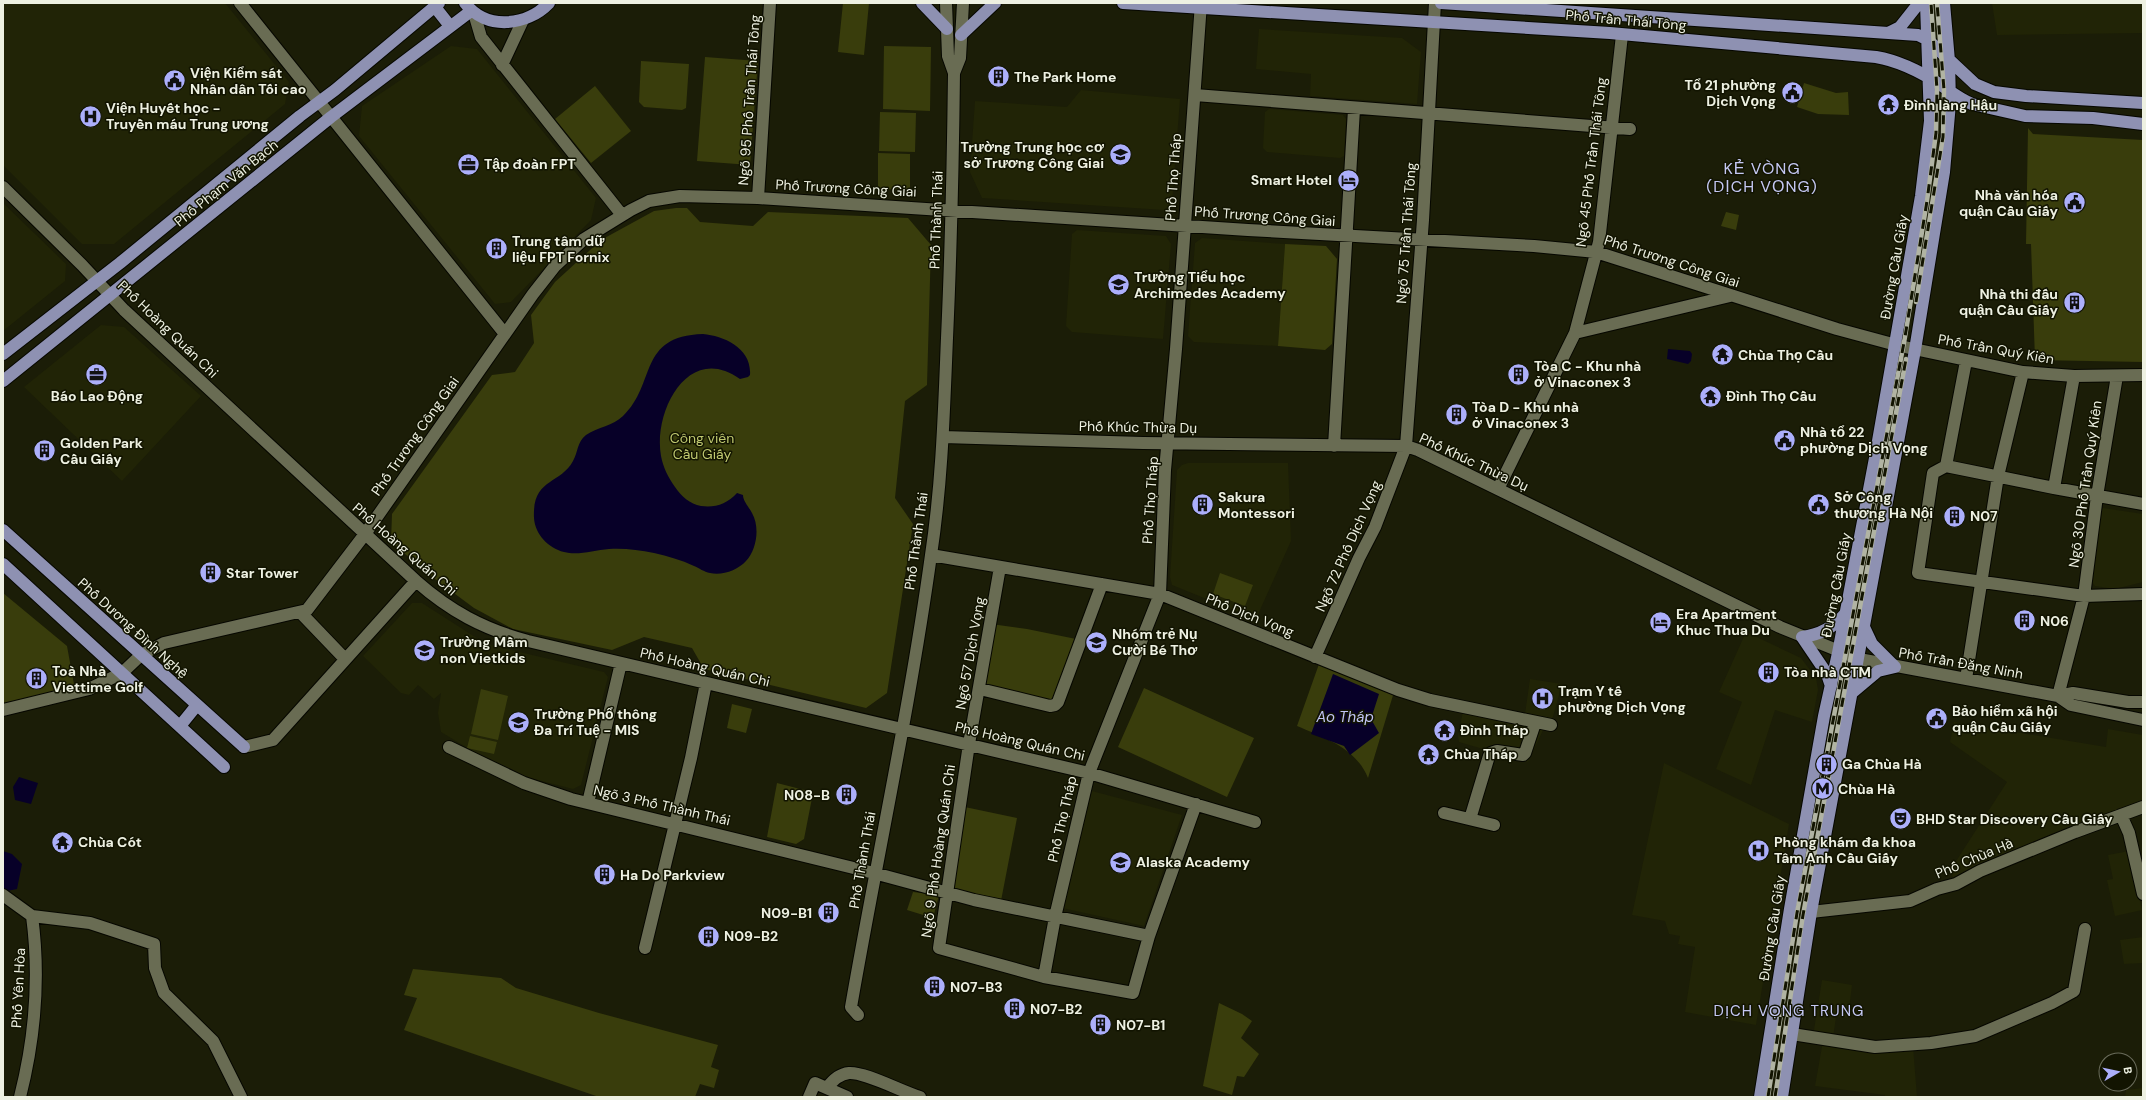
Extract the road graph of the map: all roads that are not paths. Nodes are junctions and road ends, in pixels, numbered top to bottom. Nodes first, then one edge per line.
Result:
1 (240, 3) edge
2 (549, 3) edge
3 (770, 3) edge
4 (922, 3) edge
5 (946, 3) edge
6 (964, 3) edge
7 (995, 3) edge
8 (1123, 3) edge
9 (1435, 3) edge
10 (1441, 3) edge
11 (1919, 3) edge
12 (1926, 3) edge
13 (1944, 3) edge
14 (437, 5) edge
15 (1201, 5) edge
16 (470, 9) edge
17 (1623, 16) junction
18 (523, 20) junction
19 (1435, 22) junction
20 (450, 26) junction
21 (947, 29) junction
22 (1890, 32) junction
23 (1622, 34) junction
24 (961, 35) junction
25 (1928, 40) junction
26 (1949, 61) junction
27 (502, 65) junction
28 (954, 73) junction
29 (1930, 78) junction
30 (1950, 91) junction
31 (1195, 95) junction
32 (319, 102) junction
33 (2143, 103) edge
34 (1354, 108) junction
35 (1429, 114) junction
36 (331, 117) junction
37 (2143, 124) edge
38 (1611, 128) junction
39 (1630, 129) dead end
40 (3, 187) edge
41 (1921, 196) junction
42 (758, 198) junction
43 (1940, 200) junction
44 (952, 210) junction
45 (622, 215) junction
46 (1185, 226) junction
47 (1348, 236) junction
48 (1420, 240) junction
49 (1596, 252) junction
50 (96, 280) junction
51 (110, 295) junction
52 (1731, 296) junction
53 (1575, 333) junction
54 (505, 334) junction
55 (1896, 345) junction
56 (1915, 350) junction
57 (3, 354) edge
58 (1966, 361) junction
59 (2023, 372) junction
60 (2143, 375) edge
61 (2074, 376) junction
62 (2117, 376) junction
63 (3, 381) edge
64 (943, 437) junction
65 (1169, 443) junction
66 (1334, 446) junction
67 (1406, 446) junction
68 (1946, 466) junction
69 (1998, 476) junction
70 (2054, 488) junction
71 (1498, 489) junction
72 (2097, 496) junction
73 (2142, 502) edge
74 (3, 530) edge
75 (365, 534) junction
76 (931, 555) junction
77 (3, 564) edge
78 (1000, 567) junction
79 (416, 581) junction
80 (1980, 581) junction
81 (1102, 584) junction
82 (1160, 594) junction
83 (2143, 594) edge
84 (2084, 596) junction
85 (300, 612) junction
86 (1845, 614) junction
87 (1864, 627) junction
88 (1802, 637) junction
89 (1838, 653) junction
90 (141, 655) junction
91 (1315, 657) junction
92 (345, 659) junction
93 (1859, 660) junction
94 (621, 663) junction
95 (1895, 667) junction
96 (122, 673) junction
97 (1966, 679) junction
98 (706, 683) junction
99 (1831, 686) junction
100 (980, 689) junction
101 (1852, 692) junction
102 (2058, 696) junction
103 (2143, 702) edge
104 (197, 705) junction
105 (3, 710) edge
106 (2143, 720) edge
107 (1535, 722) junction
108 (1551, 725) dead end
109 (180, 726) junction
110 (902, 729) junction
111 (969, 744) junction
112 (244, 747) joint
113 (449, 748) dead end
114 (224, 767) dead end
115 (1089, 773) junction
116 (588, 803) junction
117 (1196, 804) junction
118 (2143, 807) edge
119 (1444, 813) dead end
120 (2121, 815) junction
121 (1470, 819) junction
122 (1255, 822) dead end
123 (675, 823) junction
124 (1494, 825) dead end
125 (874, 872) junction
126 (947, 891) junction
127 (2143, 894) edge
128 (3, 895) edge
129 (1811, 912) junction
130 (32, 916) junction
131 (1055, 917) junction
132 (2085, 929) dead end
133 (1149, 936) junction
134 (645, 948) dead end
135 (1044, 978) junction
136 (855, 1011) dead end
137 (1792, 1034) junction
138 (1764, 1075) junction
139 (1785, 1078) junction
140 (827, 1088) junction
141 (20, 1097) edge
142 (241, 1097) edge
143 (809, 1097) edge
144 (847, 1097) edge
145 (920, 1097) edge
146 (1760, 1097) edge
147 (1782, 1097) edge

1 - 32 street
2 - 18 main road
3 - 42 street, Ngõ 95 Phố Trần Thái Tông
4 - 21 main road
5 - 21 street, Phố Thành Thái
6 - 24 street, Phố Thành Thái
7 - 24 main road
8 - 15 main road, Phố Trần Thái Tông
9 - 19 street, Ngõ 75 Trần Thái Tông
10 - 17 main road, Phố Trần Thái Tông
11 - 22 main road
12 - 25 main road, Đường Cầu Giấy
13 - 26 main road
14 - 20 main road
14 - 32 main road, Phố Phạm Văn Bạch
15 - 19 main road, Phố Trần Thái Tông
15 - 31 street, Phố Thọ Tháp
16 - 18 main road
16 - 20 main road, Phố Phạm Văn Bạch
16 - 27 street
17 - 22 main road, Phố Trần Thái Tông
17 - 23 main road
18 - 27 street
19 - 23 main road, Phố Trần Thái Tông
19 - 35 street, Ngõ 75 Trần Thái Tông
20 - 36 main road, Phố Phạm Văn Bạch
21 - 28 street, Phố Thành Thái
22 - 25 main road, Phố Trần Thái Tông
23 - 29 main road, Phố Trần Thái Tông
23 - 38 street, Ngõ 45 Phố Trần Thái Tông
24 - 28 street, Phố Thành Thái
25 - 26 main road
25 - 29 main road, Đường Cầu Giấy
26 - 30 main road
26 - 33 main road
27 - 45 street
28 - 44 street, Phố Thành Thái
29 - 30 main road, Phố Trần Thái Tông
29 - 41 main road, Đường Cầu Giấy
30 - 37 main road, Phố Trần Thái Tông
30 - 43 main road
31 - 34 street
31 - 46 street, Phố Thọ Tháp
32 - 36 street
32 - 50 main road, Phố Phạm Văn Bạch
34 - 35 street
34 - 47 street
35 - 38 street
35 - 48 street, Ngõ 75 Trần Thái Tông
36 - 51 main road, Phố Phạm Văn Bạch
36 - 54 street
38 - 39 street
38 - 49 street, Ngõ 45 Phố Trần Thái Tông
40 - 50 street, Phố Hoàng Quán Chi
41 - 43 main road
41 - 55 main road, Đường Cầu Giấy
42 - 44 street, Phố Trương Công Giai
42 - 45 street, Phố Trương Công Giai
43 - 56 main road
44 - 46 street, Phố Trương Công Giai
44 - 64 street, Phố Thành Thái
45 - 54 street, Phố Trương Công Giai
46 - 47 street, Phố Trương Công Giai
46 - 65 street, Phố Thọ Tháp
47 - 48 street, Phố Trương Công Giai
47 - 66 street
48 - 49 street, Phố Trương Công Giai
48 - 67 street, Ngõ 75 Trần Thái Tông
49 - 52 street, Phố Trương Công Giai
49 - 53 street, Ngõ 45 Phố Trần Thái Tông
50 - 51 street, Phố Hoàng Quán Chi
50 - 57 main road, Phố Phạm Văn Bạch
51 - 63 main road, Phố Phạm Văn Bạch
51 - 75 street, Phố Hoàng Quán Chi
52 - 53 street
52 - 55 street, Phố Trương Công Giai
53 - 71 street, Ngõ 45 Phố Trần Thái Tông
54 - 75 street, Phố Trương Công Giai
55 - 56 street, Phố Trương Công Giai
55 - 86 main road, Đường Cầu Giấy
56 - 58 street, Phố Trần Quý Kiên
56 - 87 main road
58 - 59 street, Phố Trần Quý Kiên
58 - 68 street
59 - 61 street, Phố Trần Quý Kiên
59 - 69 street
60 - 62 street, Phố Trần Quý Kiên
61 - 62 street, Phố Trần Quý Kiên
61 - 70 street
62 - 72 street, Ngõ 30 Phố Trần Quý Kiên
64 - 65 street, Phố Khúc Thừa Dụ
64 - 76 street, Phố Thành Thái
65 - 66 street, Phố Khúc Thừa Dụ
65 - 82 street, Phố Thọ Tháp
66 - 67 street, Phố Khúc Thừa Dụ
67 - 71 street, Phố Khúc Thừa Dụ
67 - 91 street, Ngõ 72 Phố Dịch Vọng
68 - 69 street
68 - 80 street
69 - 70 street
69 - 80 street
70 - 72 street
71 - 88 street, Phố Khúc Thừa Dụ
72 - 73 street
72 - 84 street, Ngõ 30 Phố Trần Quý Kiên
74 - 90 main road, Phố Dương Đình Nghệ
75 - 79 street, Phố Hoàng Quán Chi
75 - 85 street, Phố Trương Công Giai
76 - 78 street, Phố Dịch Vọng
76 - 110 street, Phố Thành Thái
77 - 96 main road
78 - 81 street, Phố Dịch Vọng
78 - 100 street, Ngõ 57 Dịch Vọng
79 - 92 street
79 - 94 street, Phố Hoàng Quán Chi
80 - 84 street
80 - 97 street
81 - 82 street, Phố Dịch Vọng
81 - 100 street
82 - 91 street, Phố Dịch Vọng
82 - 115 street, Phố Thọ Tháp
83 - 84 street
84 - 102 street, Ngõ 30 Phố Trần Quý Kiên
85 - 90 street, Phố Trương Công Giai
85 - 92 street
86 - 88 main road
86 - 89 main road, Đường Cầu Giấy
87 - 93 main road
87 - 95 main road
88 - 89 street, Phố Khúc Thừa Dụ
88 - 99 main road
89 - 93 street, Phố Trần Đăng Ninh
89 - 99 main road, Đường Cầu Giấy
90 - 96 street, Phố Trương Công Giai
90 - 104 main road, Phố Dương Đình Nghệ
91 - 107 street, Phố Dịch Vọng
92 - 112 street
93 - 95 street, Phố Trần Đăng Ninh
93 - 101 main road
94 - 98 street, Phố Hoàng Quán Chi
94 - 116 street
95 - 97 street, Phố Trần Đăng Ninh
95 - 101 main road
96 - 105 street, Phố Trương Công Giai
96 - 109 main road
97 - 102 street, Phố Trần Đăng Ninh
98 - 110 street, Phố Hoàng Quán Chi
98 - 123 street
99 - 138 main road, Đường Cầu Giấy
100 - 111 street, Ngõ 57 Dịch Vọng
101 - 129 main road
102 - 103 street, Phố Trần Đăng Ninh
102 - 106 street, Phố Trần Đăng Ninh
104 - 109 main road
104 - 112 main road, Phố Dương Đình Nghệ
107 - 108 street, Phố Dịch Vọng
107 - 121 street
109 - 114 main road
110 - 111 street, Phố Hoàng Quán Chi
110 - 125 street, Phố Thành Thái
111 - 115 street, Phố Hoàng Quán Chi
111 - 126 street, Ngõ 9 Phố Hoàng Quán Chi
113 - 116 street, Ngõ 3 Phố Thành Thái
115 - 117 street, Phố Hoàng Quán Chi
115 - 131 street, Phố Thọ Tháp
116 - 123 street, Ngõ 3 Phố Thành Thái
117 - 122 street, Phố Hoàng Quán Chi
117 - 133 street
118 - 120 street, Phố Chùa Hà
119 - 121 street
120 - 127 street
120 - 129 street, Phố Chùa Hà
121 - 124 street
123 - 125 street, Ngõ 3 Phố Thành Thái
123 - 134 street
125 - 126 street, Ngõ 3 Phố Thành Thái
125 - 136 street, Phố Thành Thái
126 - 131 street, Ngõ 3 Phố Thành Thái
126 - 135 street, Ngõ 9 Phố Hoàng Quán Chi
128 - 130 street
129 - 137 main road
130 - 141 street, Phố Yên Hòa
130 - 142 street
131 - 133 street, Ngõ 3 Phố Thành Thái
131 - 135 street, Phố Thọ Tháp
132 - 137 street
133 - 135 street
137 - 139 main road
138 - 139 main road
138 - 146 main road, Đường Cầu Giấy
139 - 147 main road
140 - 143 street
140 - 144 street
140 - 145 street

